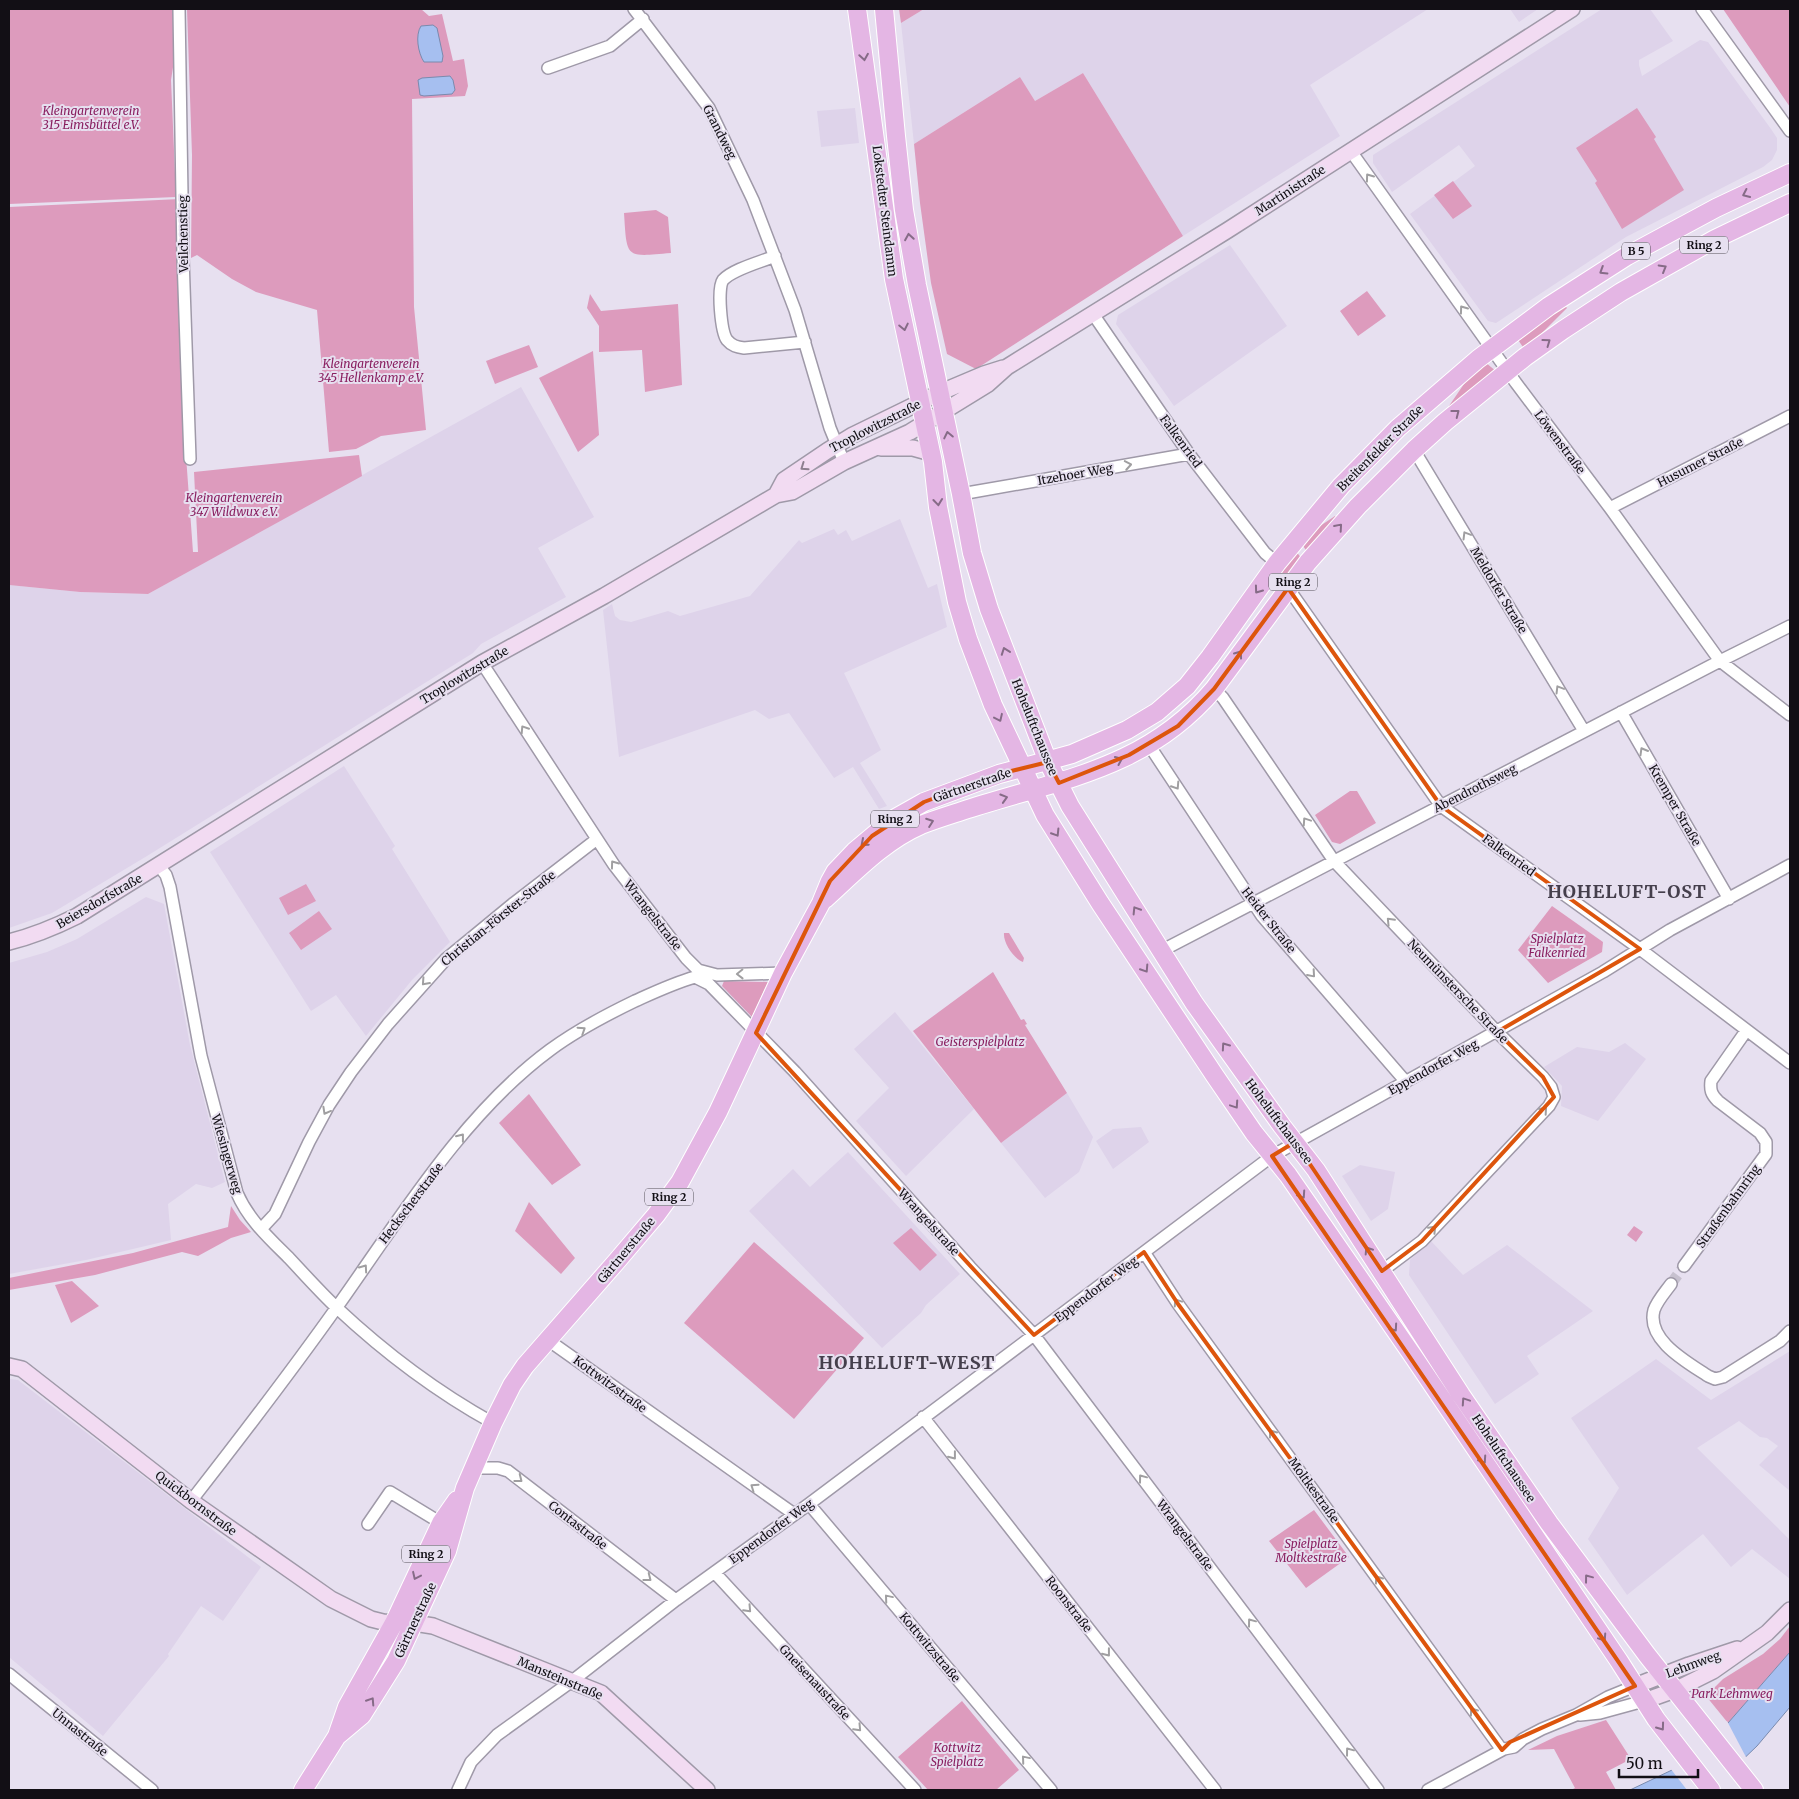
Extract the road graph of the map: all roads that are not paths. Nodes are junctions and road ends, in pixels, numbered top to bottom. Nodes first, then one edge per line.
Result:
1 (179, 9) edge
2 (634, 9) edge
3 (857, 9) edge
4 (884, 9) edge
5 (1572, 9) edge
6 (1702, 9) edge
7 (643, 19) junction
8 (548, 68) dead end
9 (1790, 131) edge
10 (1350, 150) junction
11 (1790, 173) edge
12 (1790, 203) edge
13 (775, 256) junction
14 (1093, 314) junction
15 (805, 342) junction
16 (1492, 348) junction
17 (1508, 372) junction
18 (932, 408) junction
19 (1790, 416) edge
20 (837, 445) junction
21 (870, 450) junction
22 (1414, 450) junction
23 (931, 453) junction
24 (1189, 454) junction
25 (190, 459) dead end
26 (844, 462) junction
27 (962, 494) junction
28 (776, 495) junction
29 (1610, 508) junction
30 (1277, 564) junction
31 (1288, 588) junction
32 (1790, 626) edge
33 (1720, 661) junction
34 (482, 663) junction
35 (1214, 689) junction
36 (1621, 712) junction
37 (1790, 715) edge
38 (1584, 731) junction
39 (1149, 745) junction
40 (1048, 762) junction
41 (1023, 768) junction
42 (1059, 783) junction
43 (1033, 790) junction
44 (1441, 806) junction
45 (597, 839) junction
46 (1334, 861) junction
47 (1790, 865) edge
48 (160, 866) junction
49 (1729, 899) junction
50 (821, 903) junction
51 (1254, 904) junction
52 (9, 942) edge
53 (1640, 949) junction
54 (1161, 951) junction
55 (696, 973) junction
56 (782, 973) junction
57 (1746, 1031) junction
58 (1497, 1032) junction
59 (756, 1033) junction
60 (1790, 1063) edge
61 (1406, 1082) junction
62 (1295, 1142) junction
63 (1272, 1156) junction
64 (261, 1229) junction
65 (1144, 1252) junction
66 (1684, 1266) tunnel mouth
67 (1382, 1271) junction
68 (1672, 1284) tunnel mouth
69 (336, 1308) junction
70 (1790, 1331) edge
71 (1034, 1335) junction
72 (548, 1340) junction
73 (9, 1366) edge
74 (923, 1417) junction
75 (493, 1423) junction
76 (474, 1468) junction
77 (465, 1488) junction
78 (192, 1501) junction
79 (809, 1504) junction
80 (794, 1514) junction
81 (441, 1523) junction
82 (368, 1524) dead end
83 (715, 1573) junction
84 (676, 1600) junction
85 (1790, 1610) edge
86 (394, 1622) junction
87 (414, 1623) junction
88 (1752, 1643) junction
89 (9, 1674) edge
90 (1663, 1675) junction
91 (572, 1681) junction
92 (1675, 1690) junction
93 (1639, 1693) junction
94 (1576, 1715) junction
95 (337, 1736) junction
96 (1503, 1750) junction
97 (152, 1790) edge
98 (303, 1790) edge
99 (458, 1790) edge
100 (707, 1790) edge
101 (916, 1790) edge
102 (1051, 1790) edge
103 (1215, 1790) edge
104 (1378, 1790) edge
105 (1428, 1790) edge
106 (1710, 1790) edge
107 (1754, 1790) edge

1 - 25 street, Veilchenstieg
2 - 7 street, Grandweg
3 -> 18 main road, Lokstedter Steindamm
18 -> 4 main road, Lokstedter Steindamm
5 - 10 street, Martinistraße
6 - 9 street
7 - 8 street
7 - 13 street, Grandweg
10 - 14 street, Martinistraße
16 -> 10 street, Löwenstraße
11 -> 16 main road, Breitenfelder Straße / B 5
17 -> 12 main road, Breitenfelder Straße / Ring 2
13 - 15 street, Grandweg
13 - 15 street
14 - 18 street, Martinistraße
14 - 24 street, Falkenried
15 - 20 street, Grandweg
16 - 17 street, Löwenstraße
16 - 30 main road, Breitenfelder Straße / Ring 2
22 -> 17 main road, Breitenfelder Straße / Ring 2
17 - 29 street, Löwenstraße
18 - 20 street, Troplowitzstraße
18 - 21 street, Troplowitzstraße
18 - 23 main road, Hoheluftchaussee
18 - 26 street
27 -> 18 main road, Hoheluftchaussee
19 - 29 street, Husumer Straße
20 - 26 street, Grandweg
20 -> 28 street, Troplowitzstraße
21 - 23 street
21 - 26 street, Troplowitzstraße
31 -> 22 main road, Breitenfelder Straße / Ring 2
38 -> 22 street, Meldorfer Straße
23 -> 41 main road, Hoheluftchaussee
27 -> 24 street, Itzehoer Weg
24 - 30 street, Falkenried
26 - 28 street, Troplowitzstraße
40 -> 27 main road, Hoheluftchaussee
28 - 34 street, Troplowitzstraße
29 - 33 street, Löwenstraße
30 -> 40 main road, Breitenfelder Straße / Ring 2
35 -> 31 main road, Breitenfelder Straße / Ring 2
31 - 44 street, Falkenried
32 - 33 street, Abendrothsweg
33 - 36 street, Abendrothsweg
33 - 37 street, Löwenstraße
45 -> 34 street, Wrangelstraße
34 - 48 street, Troplowitzstraße
35 - 39 main road, Breitenfelder Straße / Ring 2
46 -> 35 street, Neumünstersche Straße
36 - 38 street, Abendrothsweg
49 -> 36 street, Kremper Straße
38 - 44 street, Abendrothsweg
42 -> 39 main road, Breitenfelder Straße / Ring 2
39 -> 51 street, Heider Straße
40 - 41 main road, Gärtnerstraße / Ring 2
40 - 42 main road, Hoheluftchaussee
41 - 43 main road, Hoheluftchaussee
41 -> 50 main road, Gärtnerstraße / Ring 2
42 - 43 main road, Gärtnerstraße / Ring 2
54 -> 42 main road, Hoheluftchaussee
50 -> 43 main road, Gärtnerstraße / Ring 2
43 -> 63 main road, Hoheluftchaussee
44 - 46 street, Abendrothsweg
44 - 53 street, Falkenried
55 -> 45 street, Wrangelstraße
45 -> 64 street, Christian-Förster-Straße
46 - 51 street, Abendrothsweg
58 -> 46 street, Neumünstersche Straße
47 - 49 street, Eppendorfer Weg
48 - 52 street, Beiersdorfstraße
48 - 64 street, Wiesingerweg
49 - 53 street, Eppendorfer Weg
50 - 56 main road, Gärtnerstraße / Ring 2
51 - 54 street, Abendrothsweg
51 -> 61 street, Heider Straße
53 - 57 street, Falkenried
53 - 58 street, Eppendorfer Weg
62 -> 54 main road, Hoheluftchaussee
56 -> 55 street
55 - 59 street, Wrangelstraße
69 -> 55 street, Heckscherstraße
56 - 59 main road, Gärtnerstraße / Ring 2
57 - 60 street, Falkenried
57 - 66 street, Straßenbahnring
58 - 61 street, Eppendorfer Weg
67 -> 58 street, Neumünstersche Straße
59 - 71 street, Wrangelstraße
59 - 72 main road, Gärtnerstraße / Ring 2
61 - 62 street, Eppendorfer Weg
62 - 63 street, Eppendorfer Weg
67 -> 62 main road, Hoheluftchaussee
63 - 65 street, Eppendorfer Weg
63 -> 93 main road, Hoheluftchaussee
64 - 69 street, Wiesingerweg
65 - 71 street, Eppendorfer Weg
96 -> 65 street, Moltkestraße
90 -> 67 main road, Hoheluftchaussee
68 - 70 street
69 - 75 street, Wiesingerweg
69 - 78 street, Heckscherstraße
71 - 74 street, Eppendorfer Weg
104 -> 71 street, Wrangelstraße
72 - 75 main road, Gärtnerstraße / Ring 2
80 -> 72 street, Kottwitzstraße
73 - 78 street, Quickbornstraße
74 - 79 street, Eppendorfer Weg
74 -> 103 street, Roonstraße
75 - 76 main road, Gärtnerstraße / Ring 2
76 - 77 main road, Gärtnerstraße / Ring 2
76 -> 84 street, Contastraße
77 - 81 main road, Gärtnerstraße / Ring 2
77 - 87 main road, Gärtnerstraße / Ring 2
78 - 86 street, Quickbornstraße
79 - 80 street, Eppendorfer Weg
102 -> 79 street, Kottwitzstraße
80 - 83 street, Eppendorfer Weg
81 - 82 street
81 -> 86 main road, Gärtnerstraße / Ring 2
83 - 84 street, Eppendorfer Weg
83 -> 101 street, Gneisenaustraße
84 - 91 street, Eppendorfer Weg
85 - 88 street, Lehmweg
86 - 87 street, Quickbornstraße
86 - 95 main road, Gärtnerstraße / Ring 2
87 - 91 street, Mansteinstraße
95 -> 87 main road, Gärtnerstraße / Ring 2
88 - 90 street, Lehmweg
88 - 92 street, Lehmweg
89 - 97 street, Unnastraße
90 - 92 main road, Hoheluftchaussee
90 - 93 street, Lehmweg
91 - 99 street, Eppendorfer Weg
91 - 100 street, Mansteinstraße
92 - 93 street, Lehmweg
92 - 107 main road, Hoheluftchaussee
93 - 94 street
93 - 94 street
93 -> 106 main road, Hoheluftchaussee
94 - 96 street
95 - 98 main road, Gärtnerstraße / Ring 2
96 - 105 street

